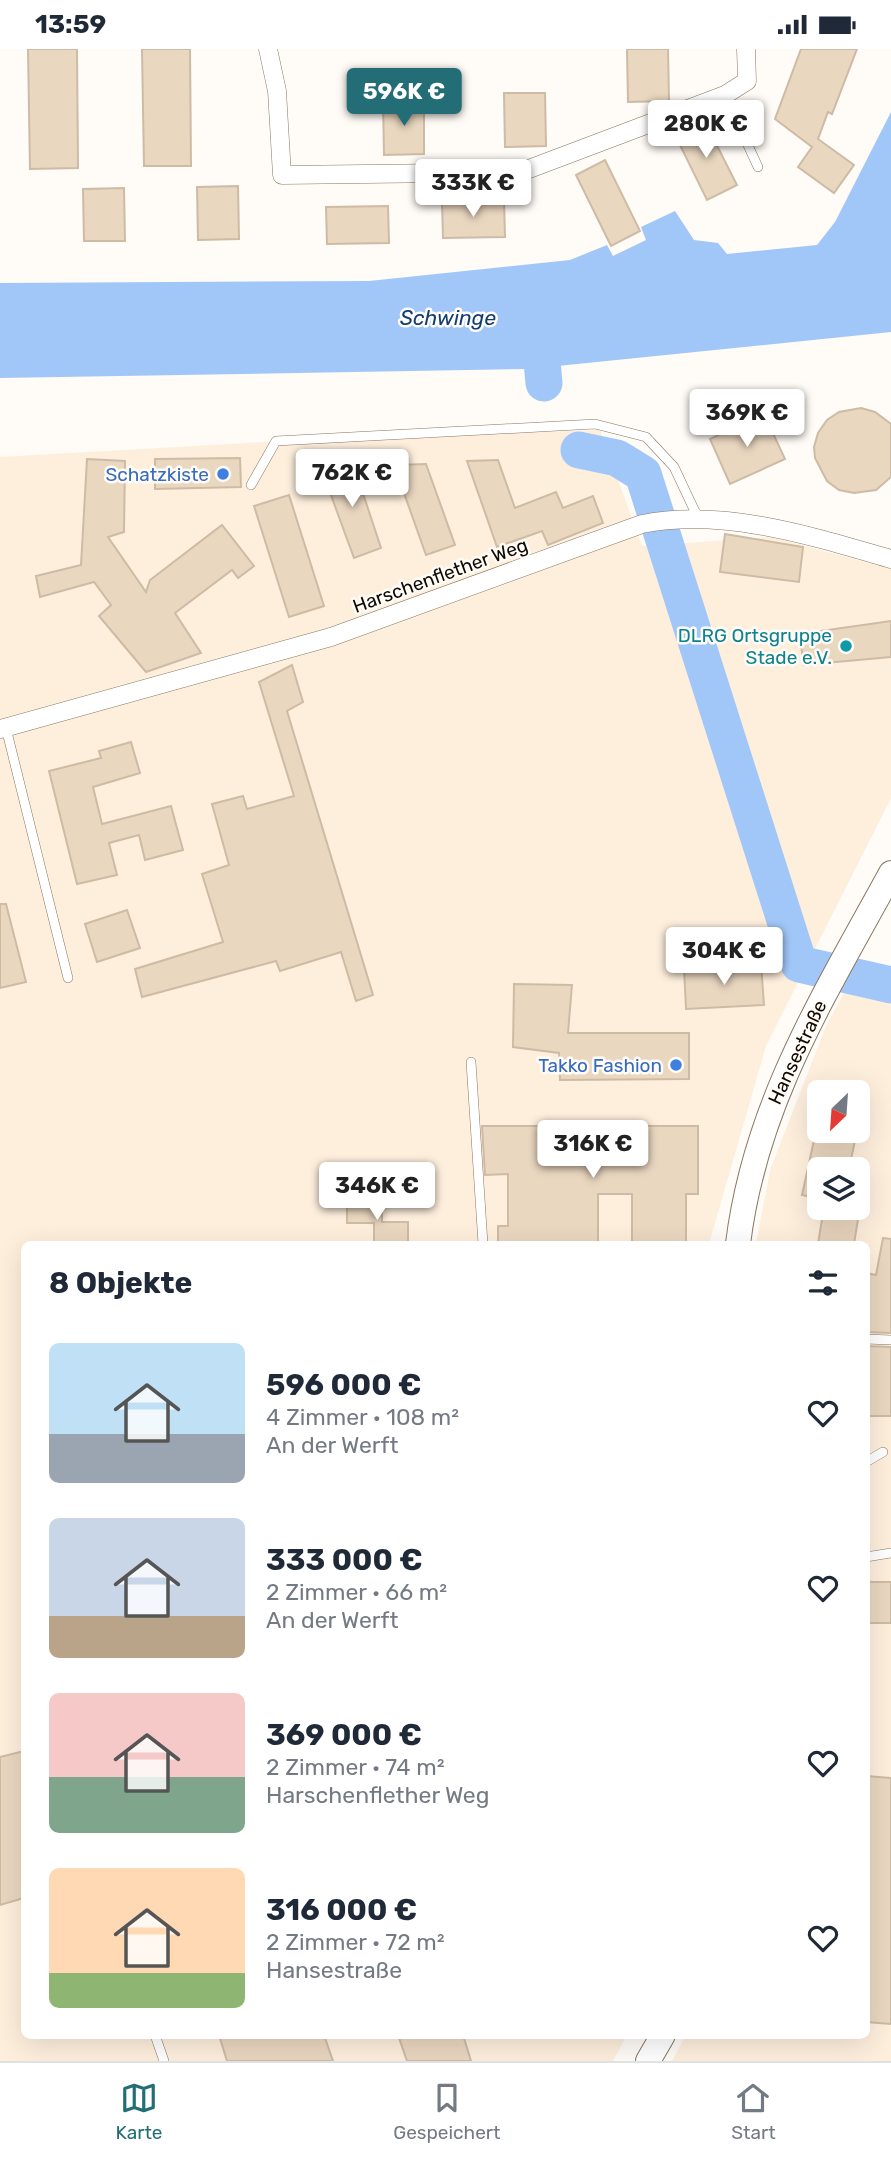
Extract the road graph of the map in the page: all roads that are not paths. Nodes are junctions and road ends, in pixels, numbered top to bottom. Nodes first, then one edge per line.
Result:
1 (268, 49) edge
2 (746, 49) edge
3 (726, 95) junction
4 (758, 167) dead end
5 (251, 485) dead end
6 (699, 520) junction
7 (891, 559) edge
8 (3, 728) edge
9 (891, 873) edge
10 (68, 978) dead end
11 (471, 1062) dead end
12 (483, 1241) edge
13 (739, 1241) edge
14 (870, 1339) edge
15 (891, 1340) edge
16 (883, 1452) dead end
17 (870, 1460) edge
18 (891, 1553) edge
19 (870, 1556) edge
20 (156, 2039) edge
21 (661, 2039) edge
22 (164, 2061) edge
23 (648, 2061) edge

1 - 3 street
2 - 3 street
3 - 4 lane
5 - 6 lane
6 - 7 street, Harschenflether Weg
6 - 8 street, Harschenflether Weg
8 - 10 lane, Harschenflether Weg
9 - 13 main road, Hansestraße
11 - 12 lane
14 - 15 lane
16 - 17 lane
18 - 19 lane
20 - 22 lane
21 - 23 main road

